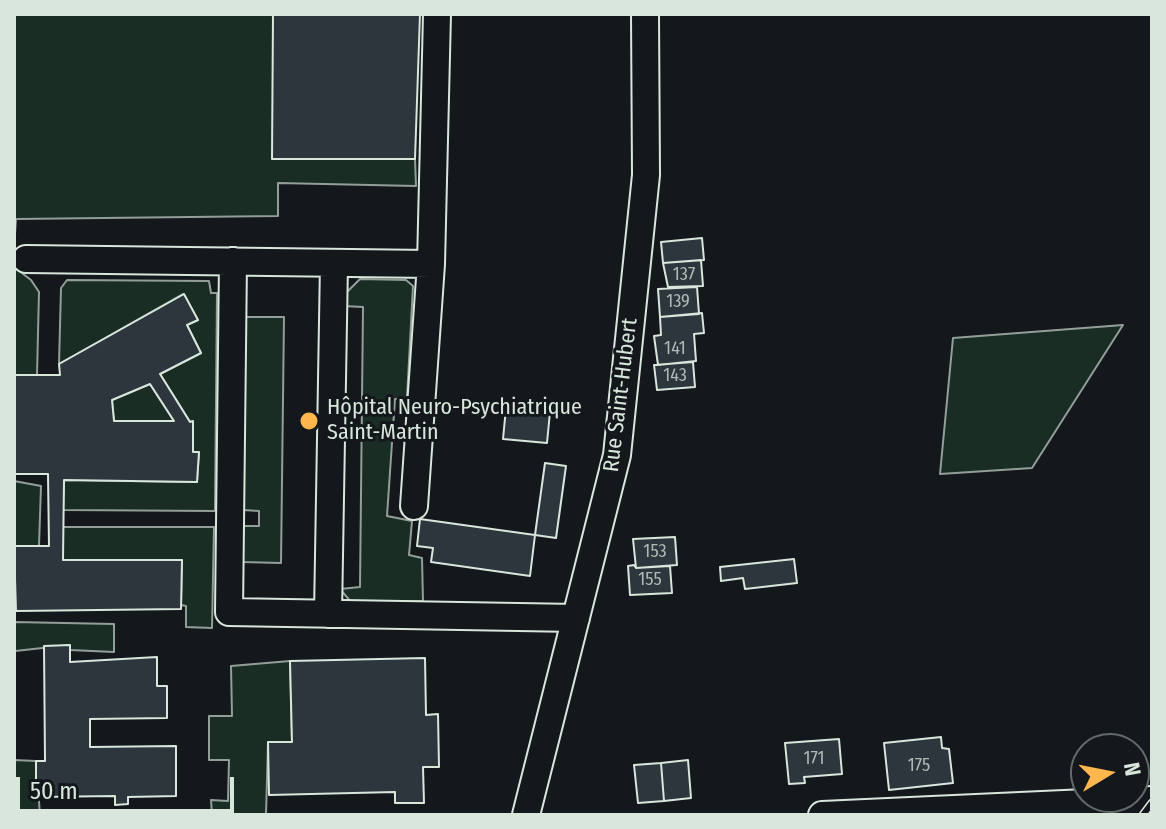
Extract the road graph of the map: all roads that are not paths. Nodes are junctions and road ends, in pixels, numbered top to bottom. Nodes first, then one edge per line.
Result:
1 (437, 14) edge
2 (645, 14) edge
3 (26, 259) dead end
4 (233, 261) junction
5 (334, 263) junction
6 (431, 264) junction
7 (414, 506) dead end
8 (328, 614) junction
9 (576, 618) junction
10 (1152, 800) edge
11 (526, 815) edge
12 (822, 815) edge

1 - 6 street
2 - 9 street, Rue Saint-Hubert
3 - 4 street
4 - 5 street
4 - 8 street
5 - 6 street
5 - 8 street
6 - 7 street
8 - 9 street
9 - 11 street, Rue Saint-Hubert
10 - 12 street

